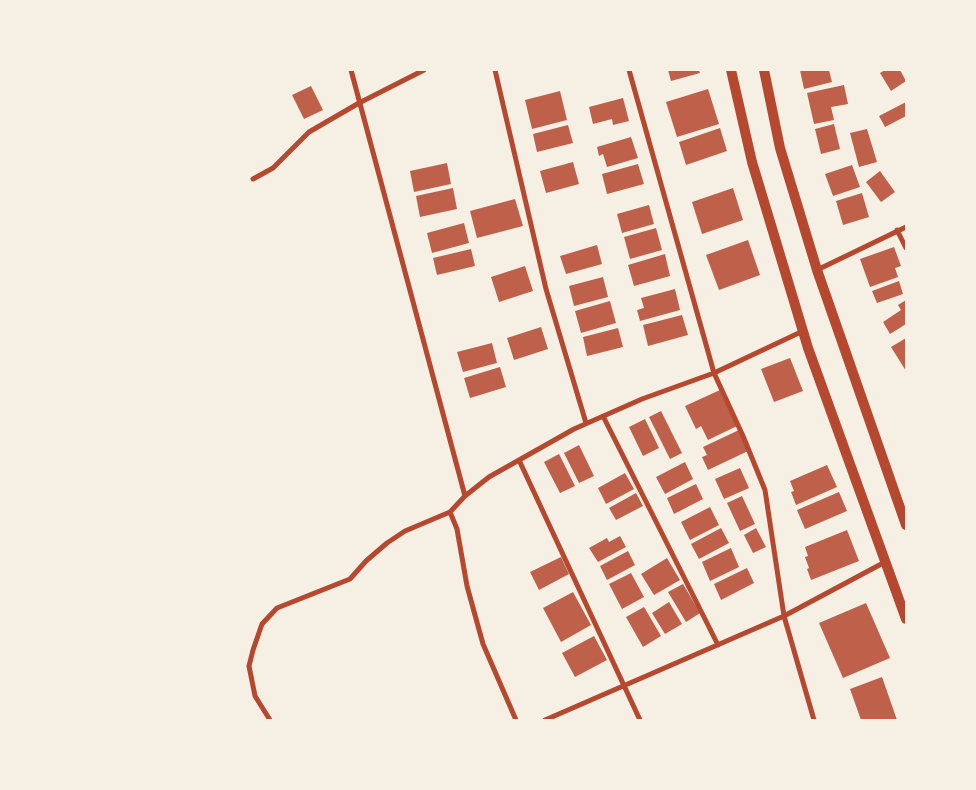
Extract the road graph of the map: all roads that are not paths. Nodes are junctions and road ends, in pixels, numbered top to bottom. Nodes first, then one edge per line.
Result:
1 (351, 70) edge
2 (424, 70) edge
3 (495, 70) edge
4 (629, 70) edge
5 (731, 70) edge
6 (764, 70) edge
7 (359, 103) junction
8 (253, 179) dead end
9 (906, 227) edge
10 (897, 230) junction
11 (906, 248) edge
12 (817, 270) junction
13 (803, 331) junction
14 (714, 373) junction
15 (602, 416) junction
16 (586, 423) junction
17 (519, 460) junction
18 (465, 496) junction
19 (450, 512) junction
20 (906, 525) edge
21 (885, 562) junction
22 (784, 616) junction
23 (906, 620) edge
24 (718, 645) junction
25 (625, 686) junction
26 (270, 720) edge
27 (516, 720) edge
28 (545, 720) edge
29 (640, 720) edge
30 (814, 720) edge

1 - 7 street
2 - 7 street
3 - 16 street
4 - 14 street
5 - 13 main road
6 - 12 main road
7 - 8 street
7 - 18 street
9 - 10 street
10 - 11 street
10 - 12 street
12 - 20 main road
13 - 14 street
13 - 21 main road
14 - 15 street
14 - 22 street
15 - 16 street
15 - 24 street
16 - 17 street
17 - 18 street
17 - 25 street
18 - 19 street
19 - 26 street
19 - 27 street
21 - 22 street
21 - 23 main road
22 - 24 street
22 - 30 street
24 - 25 street
25 - 28 street
25 - 29 street

